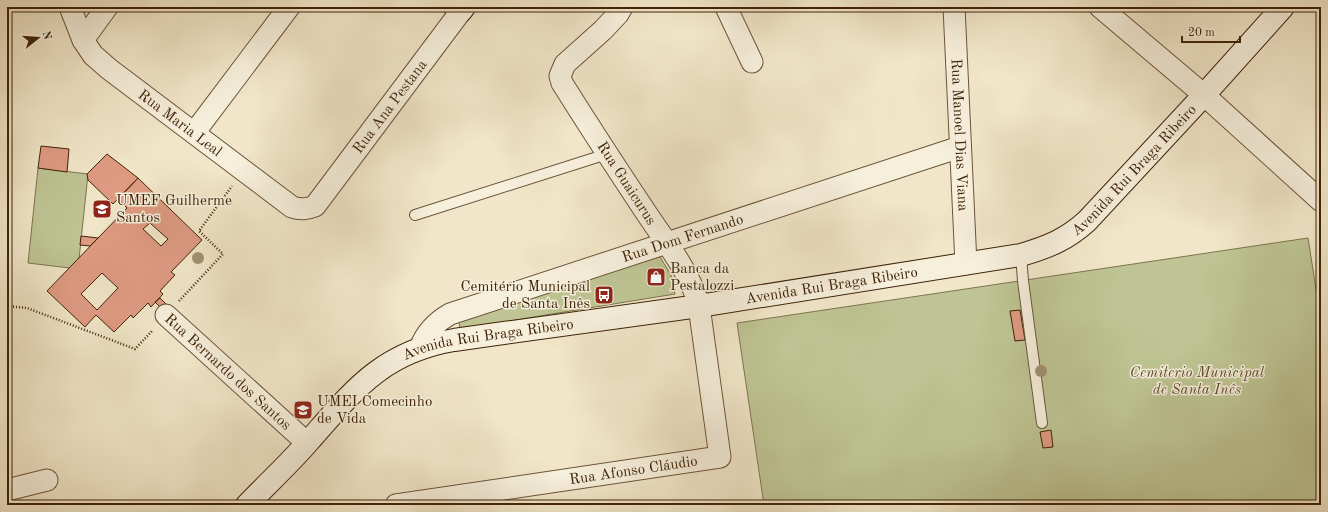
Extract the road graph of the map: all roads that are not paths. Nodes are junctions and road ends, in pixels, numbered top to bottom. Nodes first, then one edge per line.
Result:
1 (70, 7) edge
2 (107, 7) edge
3 (289, 7) edge
4 (622, 7) edge
5 (726, 7) edge
6 (954, 7) edge
7 (1100, 7) edge
8 (1283, 7) edge
9 (460, 8) edge
10 (83, 40) junction
11 (752, 62) dead end
12 (1204, 95) junction
13 (194, 133) junction
14 (960, 147) junction
15 (607, 154) junction
16 (1321, 201) edge
17 (315, 206) joint
18 (415, 215) dead end
19 (666, 243) junction
20 (1021, 255) junction
21 (966, 264) junction
22 (699, 306) junction
23 (166, 315) road end
24 (420, 348) junction
25 (1042, 423) dead end
26 (307, 443) junction
27 (47, 480) dead end
28 (7, 490) edge
29 (247, 505) edge
30 (396, 505) edge

1 - 10 street, Rua Maria Leal
2 - 10 street
3 - 13 street
4 - 15 street, Rua Guaicurus
5 - 11 street
6 - 14 street, Rua Manoel Dias Viana
7 - 12 street
8 - 12 main road, Avenida Rui Braga Ribeiro
9 - 17 street, Rua Ana Pestana
10 - 13 street, Rua Maria Leal
12 - 16 street
12 - 20 main road, Avenida Rui Braga Ribeiro
13 - 17 street, Rua Maria Leal
14 - 19 street, Rua Dom Fernando
14 - 21 street, Rua Manoel Dias Viana
15 - 18 lane
15 - 19 street, Rua Guaicurus
19 - 22 street, Rua Guaicurus
19 - 24 street, Rua Dom Fernando
20 - 21 main road, Avenida Rui Braga Ribeiro
20 - 25 lane
21 - 22 main road, Avenida Rui Braga Ribeiro
22 - 24 main road, Avenida Rui Braga Ribeiro
22 - 30 street, Rua Afonso Cláudio
23 - 26 street, Rua Bernardo dos Santos
24 - 26 main road, Avenida Rui Braga Ribeiro
26 - 29 main road, Avenida Rui Braga Ribeiro
27 - 28 street

